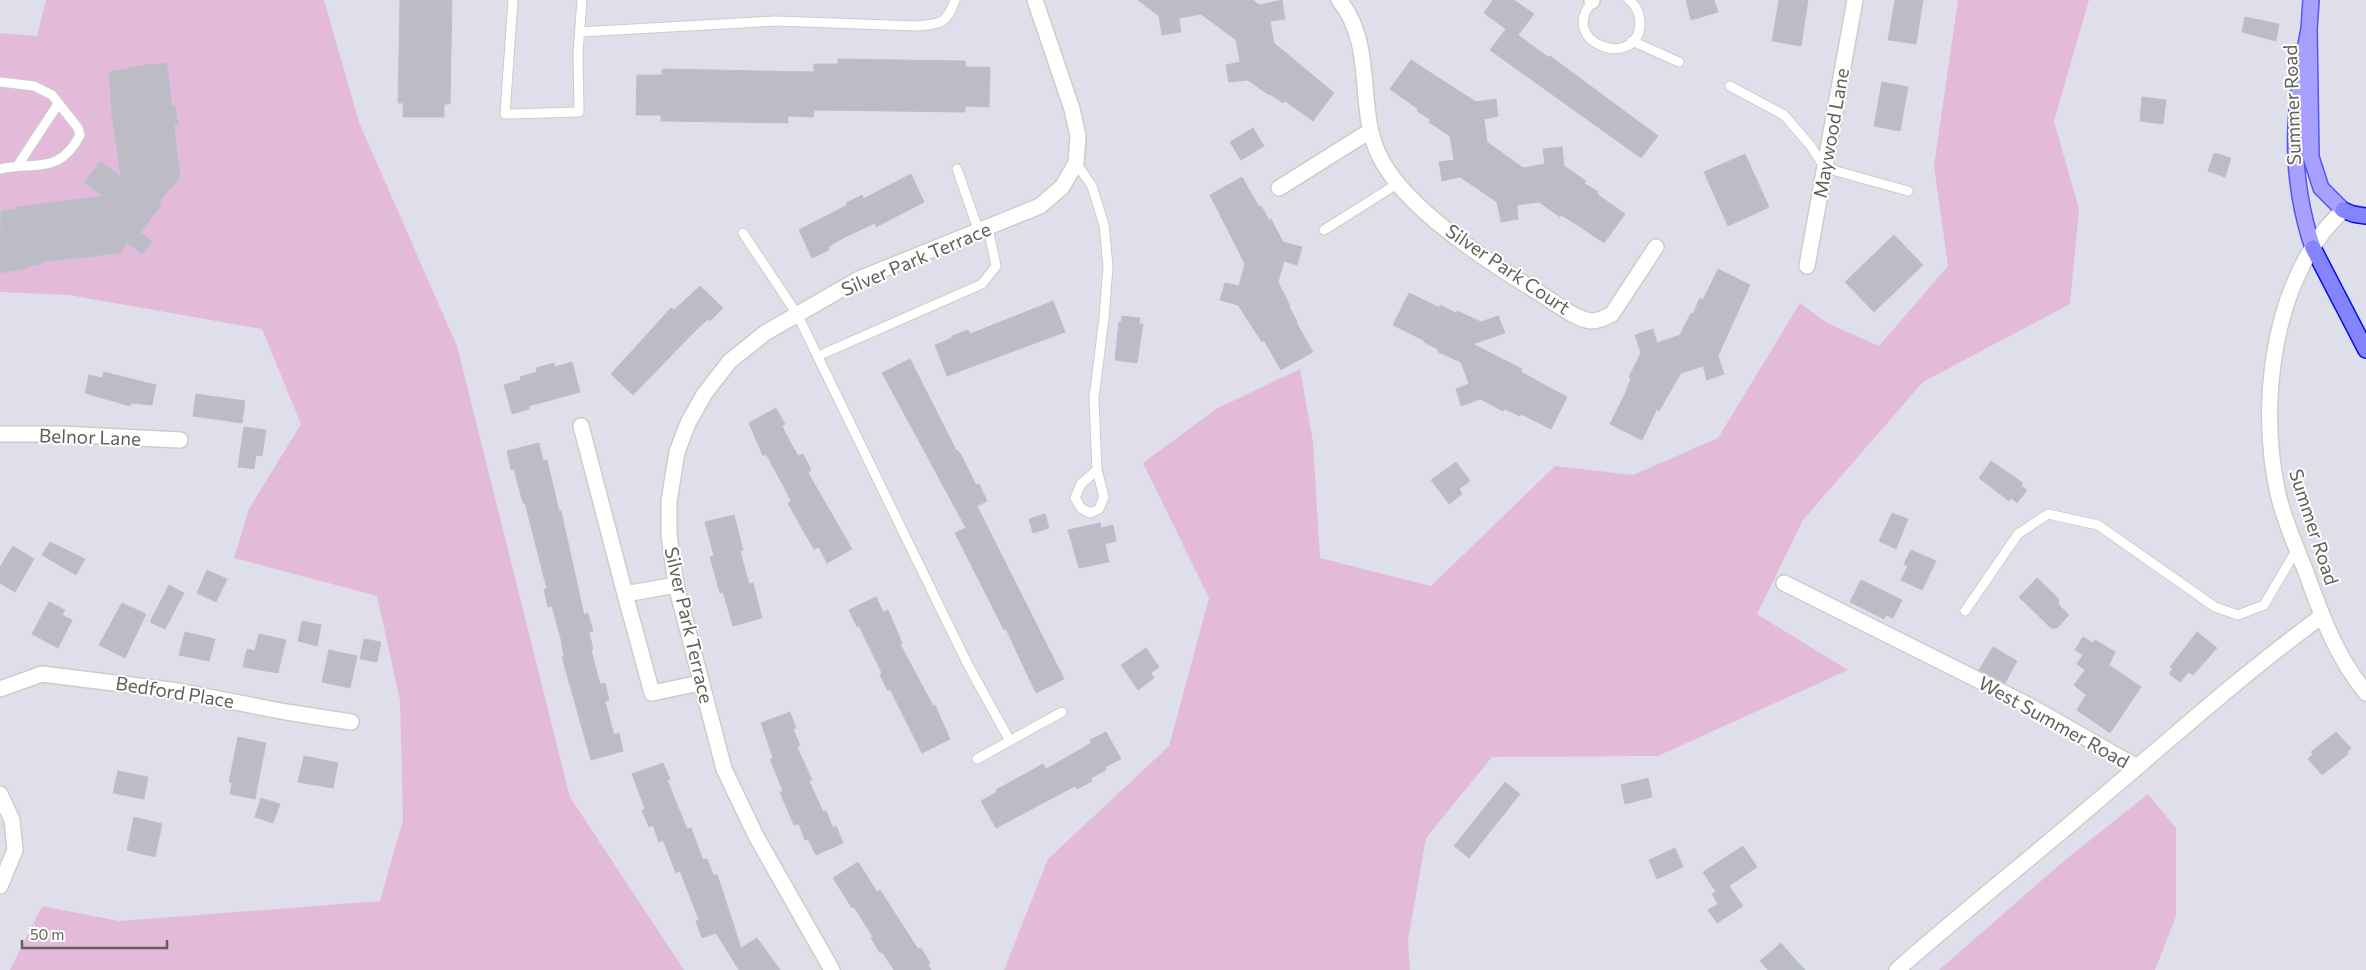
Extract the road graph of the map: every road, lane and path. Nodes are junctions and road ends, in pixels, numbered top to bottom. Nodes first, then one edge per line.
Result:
1 (513, 0) edge
2 (582, 0) edge
3 (955, 0) edge
4 (1035, 0) edge
5 (1339, 0) edge
6 (1593, 0) edge
7 (1629, 0) edge
8 (1855, 0) edge
9 (2311, 0) edge
10 (2309, 28) junction
11 (580, 32) junction
12 (1632, 41) junction
13 (1679, 62) dead end
14 (0, 82) edge
15 (1730, 86) dead end
16 (58, 104) junction
17 (1370, 131) junction
18 (1076, 163) junction
19 (18, 165) junction
20 (1825, 168) junction
21 (0, 169) edge
22 (957, 169) dead end
23 (1397, 184) junction
24 (1279, 188) dead end
25 (1908, 191) dead end
26 (2343, 210) junction
27 (2366, 216) edge
28 (984, 230) junction
29 (1324, 230) dead end
30 (743, 233) dead end
31 (1656, 247) dead end
32 (2313, 248) junction
33 (1807, 266) dead end
34 (797, 314) junction
35 (2366, 350) edge
36 (818, 356) junction
37 (581, 426) dead end
38 (0, 434) edge
39 (180, 440) dead end
40 (1097, 470) dead end
41 (2297, 549) junction
42 (1784, 583) dead end
43 (676, 585) junction
44 (625, 594) junction
45 (1965, 611) dead end
46 (2322, 616) junction
47 (700, 683) junction
48 (0, 689) edge
49 (2366, 693) edge
50 (1062, 712) dead end
51 (351, 722) dead end
52 (1010, 741) junction
53 (977, 759) dead end
54 (2137, 767) junction
55 (1, 794) edge
56 (0, 886) edge
57 (832, 970) edge
58 (1896, 970) edge

1 - 11 lane
2 - 11 lane
3 - 11 lane
4 - 18 street, Silver Park Terrace
5 - 17 street, Silver Park Court
6 - 12 lane
7 - 12 lane
8 - 20 street, Maywood Lane
9 - 10 main road, Summer Road
10 - 26 main road, Summer Road
10 - 32 main road, Summer Road
12 - 13 lane
14 - 16 lane
15 - 20 lane
16 - 19 lane
16 - 19 lane
17 - 23 street, Silver Park Court
17 - 24 street
18 - 28 street, Silver Park Terrace
18 - 40 lane
19 - 21 lane
20 - 25 lane
20 - 33 street, Maywood Lane
22 - 28 lane
23 - 29 lane
23 - 31 street, Silver Park Court
26 - 27 highway
26 - 32 street, Summer Road
28 - 34 street, Silver Park Terrace
28 - 36 lane
30 - 34 lane
32 - 35 highway
32 - 41 street, Summer Road
34 - 36 lane
34 - 43 street, Silver Park Terrace
36 - 52 lane
37 - 44 street
38 - 39 street, Belnor Lane
41 - 45 lane
41 - 46 street, Summer Road
42 - 54 street, West Summer Road
43 - 44 street
43 - 47 street, Silver Park Terrace
44 - 47 street
46 - 49 street, Summer Road
46 - 54 street, West Summer Road
47 - 57 street, Silver Park Terrace
48 - 51 street, Bedford Place
50 - 52 lane
52 - 53 lane
54 - 58 street
55 - 56 street

